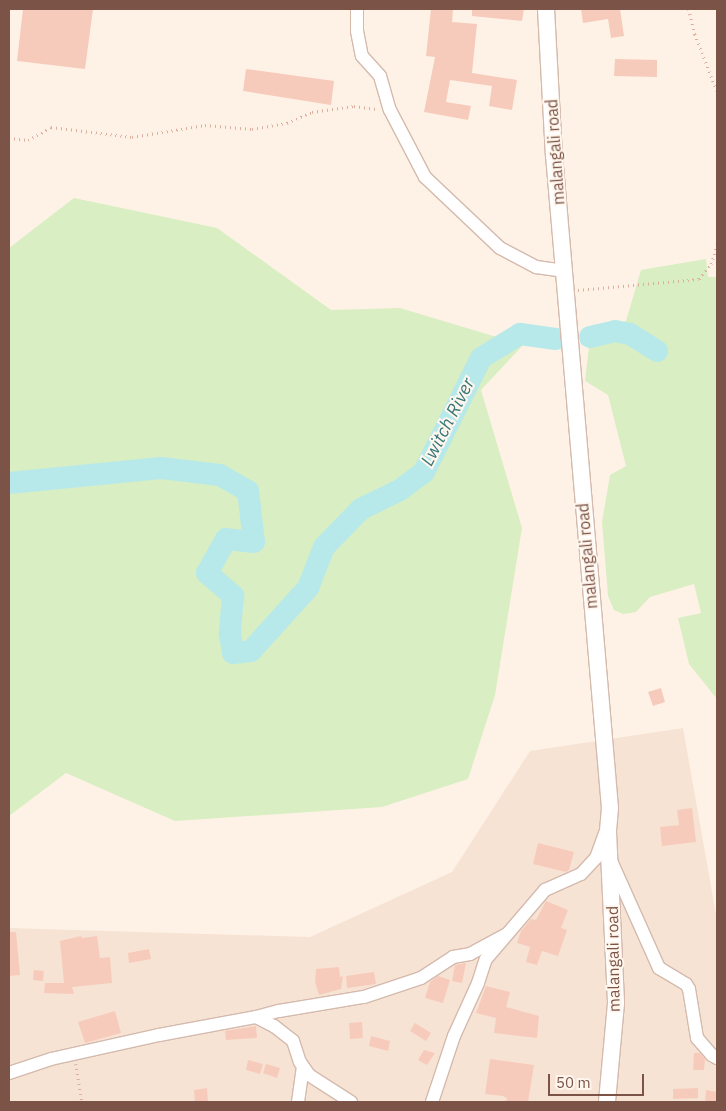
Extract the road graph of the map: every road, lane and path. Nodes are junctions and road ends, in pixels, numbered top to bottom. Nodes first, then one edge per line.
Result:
1 (357, 9) edge
2 (546, 9) edge
3 (689, 9) edge
4 (717, 92) edge
5 (390, 110) junction
6 (9, 138) edge
7 (717, 244) edge
8 (716, 251) edge
9 (565, 271) junction
10 (566, 291) junction
11 (610, 808) junction
12 (610, 858) junction
13 (507, 934) junction
14 (256, 1017) junction
15 (78, 1053) junction
16 (717, 1058) edge
17 (303, 1067) junction
18 (9, 1074) edge
19 (82, 1102) edge
20 (298, 1102) edge
21 (351, 1102) edge
22 (432, 1102) edge
23 (607, 1102) edge

1 - 5 street
2 - 9 street, malangali road
3 - 4 path
5 - 6 path
5 - 9 street
7 - 8 path
8 - 10 path
9 - 10 street, malangali road
10 - 11 street, malangali road
11 - 12 street, malangali road
11 - 13 street
12 - 16 street
12 - 23 street, malangali road
13 - 14 street
13 - 22 street
14 - 15 street
14 - 17 street
15 - 18 street
15 - 19 path
17 - 20 street
17 - 21 street

